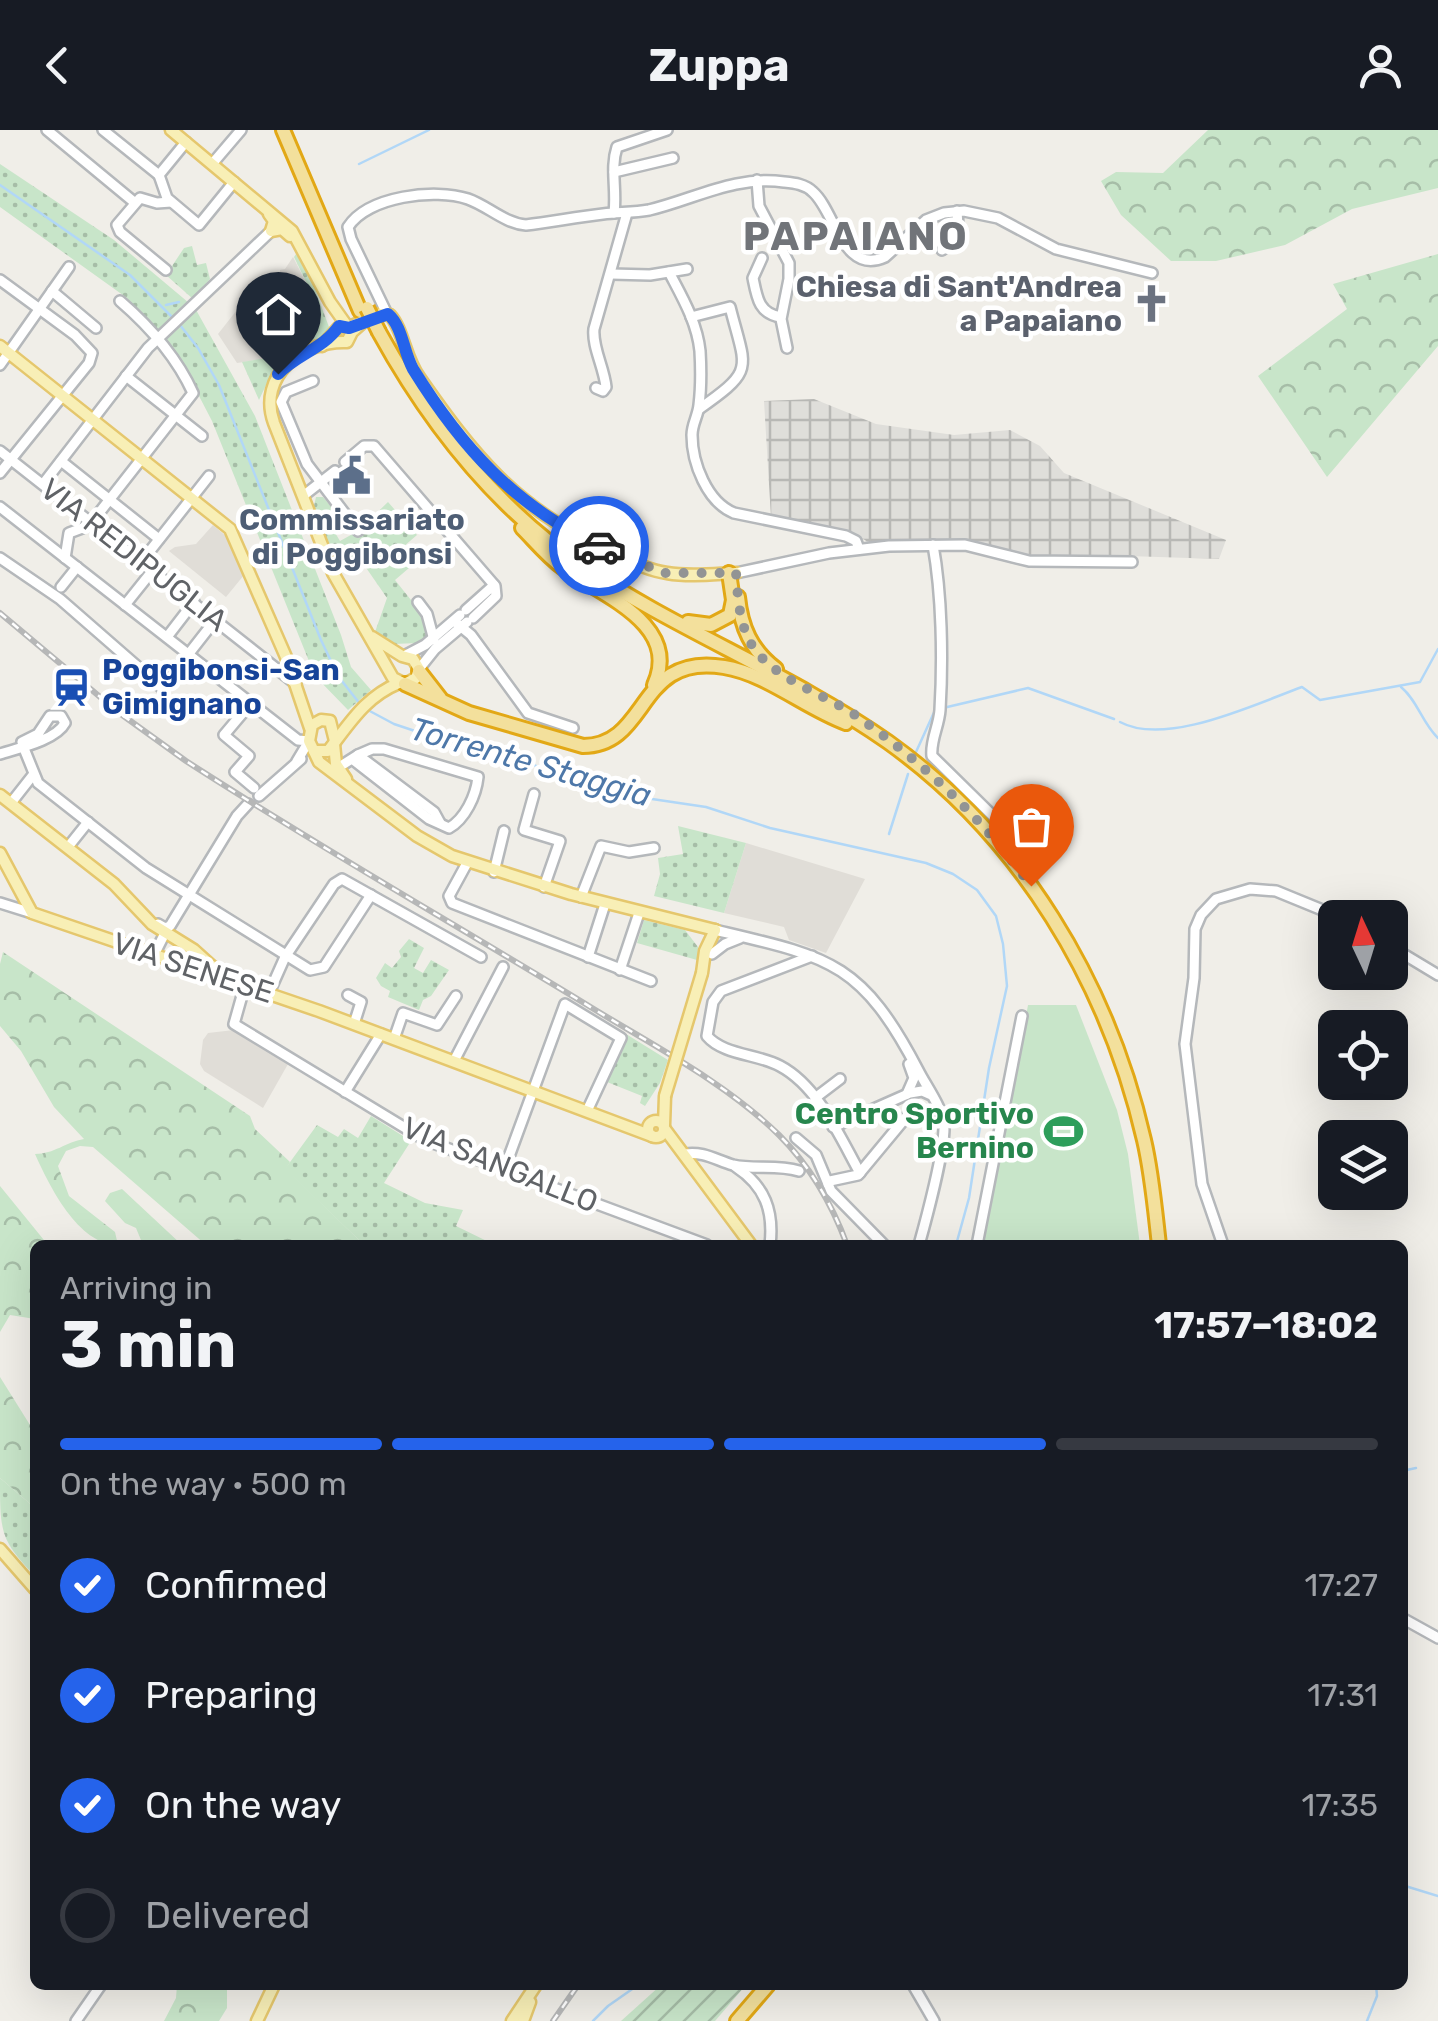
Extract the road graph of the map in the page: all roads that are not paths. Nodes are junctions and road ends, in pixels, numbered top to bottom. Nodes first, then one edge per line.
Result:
1 (103, 130) edge
2 (171, 130) edge
3 (241, 130) edge
4 (283, 130) edge
5 (292, 130) edge
6 (667, 130) edge
7 (51, 131) edge
8 (186, 142) junction
9 (673, 158) dead end
10 (212, 164) junction
11 (614, 172) junction
12 (159, 175) junction
13 (757, 180) junction
14 (234, 182) junction
15 (254, 199) junction
16 (134, 202) junction
17 (171, 202) junction
18 (958, 211) junction
19 (614, 212) junction
20 (628, 213) junction
21 (271, 231) junction
22 (942, 250) dead end
23 (306, 254) junction
24 (762, 258) dead end
25 (69, 267) dead end
26 (688, 269) dead end
27 (166, 270) dead end
28 (668, 272) junction
29 (1152, 273) dead end
30 (611, 274) junction
31 (0, 280) edge
32 (52, 291) junction
33 (120, 301) dead end
34 (40, 308) junction
35 (386, 314) junction
36 (781, 316) junction
37 (691, 317) junction
38 (350, 326) junction
39 (96, 328) dead end
40 (375, 333) junction
41 (157, 338) junction
42 (787, 348) dead end
43 (5, 349) edge
44 (0, 366) edge
45 (126, 376) junction
46 (313, 381) dead end
47 (596, 388) dead end
48 (63, 395) junction
49 (699, 409) junction
50 (176, 416) junction
51 (94, 419) junction
52 (202, 436) dead end
53 (0, 450) edge
54 (143, 458) junction
55 (11, 459) junction
56 (61, 462) junction
57 (345, 462) dead end
58 (335, 471) dead end
59 (0, 472) edge
60 (209, 476) dead end
61 (321, 483) junction
62 (43, 484) junction
63 (303, 496) junction
64 (192, 498) junction
65 (110, 500) junction
66 (0, 507) edge
67 (92, 523) junction
68 (522, 528) junction
69 (358, 530) dead end
70 (159, 539) junction
71 (550, 542) junction
72 (933, 545) junction
73 (859, 549) junction
74 (0, 558) edge
75 (66, 558) junction
76 (142, 561) junction
77 (1132, 562) dead end
78 (77, 567) junction
79 (153, 570) junction
80 (732, 573) junction
81 (60, 587) dead end
82 (194, 602) junction
83 (418, 602) dead end
84 (125, 605) junction
85 (216, 619) junction
86 (463, 619) junction
87 (167, 637) junction
88 (372, 637) junction
89 (436, 642) junction
90 (188, 654) junction
91 (286, 656) junction
92 (403, 656) junction
93 (267, 660) junction
94 (419, 670) junction
95 (391, 671) junction
96 (402, 683) junction
97 (298, 686) junction
98 (381, 690) junction
99 (651, 692) junction
100 (251, 703) junction
101 (445, 704) junction
102 (350, 718) junction
103 (846, 722) junction
104 (332, 723) junction
105 (46, 724) junction
106 (310, 728) junction
107 (572, 728) dead end
108 (57, 733) junction
109 (887, 741) junction
110 (334, 742) junction
111 (23, 746) junction
112 (312, 746) junction
113 (0, 754) edge
114 (355, 757) junction
115 (335, 770) junction
116 (33, 775) junction
117 (534, 794) dead end
118 (0, 795) edge
119 (11, 803) junction
120 (248, 804) dead end
121 (1029, 814) dead end
122 (88, 822) junction
123 (444, 826) junction
124 (504, 830) dead end
125 (68, 848) junction
126 (438, 848) junction
127 (654, 848) dead end
128 (0, 853) edge
129 (467, 863) junction
130 (494, 872) junction
131 (544, 887) junction
132 (119, 888) junction
133 (190, 896) junction
134 (371, 896) junction
135 (581, 897) junction
136 (0, 903) edge
137 (605, 904) junction
138 (1318, 908) edge
139 (639, 912) junction
140 (32, 913) junction
141 (681, 922) junction
142 (715, 930) junction
143 (165, 932) junction
144 (744, 937) junction
145 (776, 944) junction
146 (194, 950) junction
147 (709, 953) junction
148 (154, 955) junction
149 (813, 955) junction
150 (286, 956) junction
151 (588, 957) junction
152 (1408, 957) edge
153 (481, 958) dead end
154 (504, 967) dead end
155 (190, 968) junction
156 (779, 968) junction
157 (620, 970) junction
158 (1438, 975) edge
159 (226, 978) junction
160 (651, 981) dead end
161 (245, 985) junction
162 (269, 994) junction
163 (348, 995) dead end
164 (456, 996) dead end
165 (1022, 1016) dead end
166 (354, 1024) junction
167 (381, 1034) junction
168 (394, 1038) junction
169 (904, 1044) junction
170 (454, 1061) junction
171 (840, 1080) dead end
172 (533, 1090) junction
173 (345, 1092) junction
174 (907, 1094) junction
175 (931, 1095) junction
176 (814, 1098) junction
177 (587, 1111) junction
178 (907, 1116) dead end
179 (833, 1127) junction
180 (657, 1129) junction
181 (796, 1138) dead end
182 (685, 1154) junction
183 (734, 1165) junction
184 (504, 1170) junction
185 (799, 1171) dead end
186 (860, 1173) junction
187 (828, 1184) junction
188 (738, 1225) junction
189 (693, 1240) edge
190 (740, 1240) edge
191 (747, 1240) edge
192 (770, 1240) edge
193 (879, 1240) edge
194 (920, 1240) edge
195 (978, 1240) edge
196 (1155, 1240) edge
197 (1155, 1240) edge
198 (1221, 1240) edge
199 (0, 1549) edge
200 (30, 1583) edge
201 (1408, 1621) edge
202 (1438, 1638) edge
203 (98, 1990) edge
204 (272, 1990) edge
205 (533, 1990) edge
206 (533, 1990) edge
207 (764, 1990) edge
208 (773, 1990) edge
209 (916, 1990) edge
210 (76, 2021) edge
211 (257, 2021) edge
212 (512, 2021) edge
213 (523, 2021) edge
214 (737, 2021) edge
215 (746, 2021) edge
216 (934, 2021) edge

1 - 12 street
2 - 8 main road
3 - 10 street
4 - 38 highway
5 - 38 highway
6 - 11 street
7 - 16 street
8 - 10 main road
8 - 12 street
9 - 11 street
10 - 14 main road
11 - 19 street
12 - 17 street
13 - 18 street
13 - 20 street
13 - 36 street
14 - 15 main road
14 - 17 street
15 - 21 main road
15 - 23 main road
16 - 17 street
16 - 27 street
18 - 22 street
18 - 29 street
19 - 20 street
19 - 35 street
20 - 30 street
21 - 23 main road
21 - 41 street
23 - 38 main road
24 - 36 street
25 - 32 street
26 - 28 street
28 - 30 street
28 - 37 street
30 - 47 street
31 - 34 street
32 - 34 street
32 - 39 street
33 - 41 street
34 - 43 street
34 - 48 street
35 - 38 main road
35 - 80 main road
36 - 42 street
37 - 49 street
37 - 49 street
38 - 40 highway, bridge
38 - 63 main road
40 - 68 highway
40 - 71 highway
41 - 45 street
41 - 50 street
43 - 44 street
43 - 48 main road
45 - 50 street
45 - 51 street
46 - 61 street
48 - 51 main road
48 - 55 street
49 - 73 street
50 - 52 street
50 - 54 street
51 - 54 main road
51 - 56 street
53 - 55 street, VIA REDIPUGLIA
54 - 64 main road
54 - 65 street
55 - 59 street
55 - 62 street, VIA REDIPUGLIA
56 - 62 street
56 - 65 street
57 - 86 street
58 - 61 street
60 - 64 street
61 - 63 street
61 - 69 street
62 - 67 street, VIA REDIPUGLIA
63 - 88 main road
64 - 70 street
64 - 91 main road
65 - 67 street
65 - 70 street
66 - 75 street
67 - 75 street
67 - 76 street, VIA REDIPUGLIA
68 - 99 highway
68 - 103 highway
70 - 76 street
71 - 80 highway
71 - 109 highway
72 - 73 street
72 - 77 street
72 - 121 street
73 - 80 street
74 - 90 street
75 - 78 street
76 - 79 street, VIA REDIPUGLIA
78 - 81 street
78 - 84 street
79 - 82 street, VIA REDIPUGLIA
79 - 84 street
80 - 109 highway
82 - 85 street, VIA REDIPUGLIA
82 - 87 street
83 - 89 street
84 - 87 street
85 - 90 street
85 - 93 street, VIA REDIPUGLIA
86 - 89 street
86 - 107 street
87 - 90 street
88 - 92 main road
88 - 95 main road
89 - 92 street
89 - 94 street
90 - 100 street
91 - 93 street
91 - 97 main road
92 - 94 main road
92 - 95 main road
93 - 97 street, VIA REDIPUGLIA
94 - 96 main road
94 - 101 highway
95 - 96 main road
95 - 98 main road
96 - 98 main road
96 - 101 highway
97 - 106 main road
98 - 102 main road
99 - 101 highway
99 - 103 highway
100 - 112 street
100 - 112 street
102 - 104 main road
102 - 110 main road
103 - 196 highway
104 - 106 main road
104 - 110 main road
105 - 108 street
105 - 108 street
105 - 111 street
106 - 112 main road
108 - 111 street
109 - 197 highway
110 - 112 main road
110 - 115 main road
111 - 113 street
111 - 116 street
112 - 115 main road
114 - 115 street
114 - 123 street
114 - 123 street
115 - 126 main road
116 - 119 street
116 - 122 street
117 - 131 street
118 - 119 main road
119 - 125 main road
120 - 133 street
122 - 125 street
122 - 133 street
123 - 126 street
124 - 130 street
125 - 132 main road
126 - 129 main road
127 - 135 street
128 - 140 main road
129 - 130 main road
129 - 151 street
130 - 131 main road
131 - 135 main road
132 - 133 street
132 - 143 main road
133 - 150 street
134 - 150 street
134 - 150 street
134 - 153 street
135 - 137 main road
136 - 140 street
137 - 139 main road
137 - 151 street
138 - 198 street
139 - 141 main road
139 - 157 street
140 - 148 main road, VIA SENESE
141 - 142 main road
141 - 147 main road
142 - 144 street
142 - 147 main road
143 - 146 main road
143 - 148 street
144 - 145 street
144 - 147 street
145 - 149 street
145 - 156 street
146 - 155 main road
146 - 159 main road
147 - 180 main road, bridge
148 - 155 main road, VIA SENESE
149 - 156 street
149 - 169 street
150 - 162 street
151 - 157 street
152 - 158 street
154 - 170 street
155 - 159 main road, VIA SENESE
156 - 176 street
157 - 160 street
159 - 161 main road, VIA SENESE
161 - 162 main road, VIA SENESE
161 - 173 street, VIA SANGALLO
162 - 166 main road, VIA SENESE
163 - 166 street
164 - 168 street
165 - 195 street
166 - 167 main road, VIA SENESE
167 - 168 main road, VIA SENESE
167 - 173 street
168 - 170 main road, VIA SENESE
169 - 174 street
169 - 175 street
170 - 172 main road, VIA SENESE
171 - 176 street
172 - 177 main road, VIA SENESE
172 - 177 street
172 - 184 street
173 - 184 street, VIA SANGALLO
174 - 175 street
174 - 179 street
175 - 194 street
176 - 179 street
177 - 180 main road, VIA SENESE
178 - 186 street
179 - 186 street
180 - 182 main road, VIA SENESE
181 - 187 street
182 - 183 street
182 - 188 main road, VIA SENESE
183 - 185 street
183 - 192 street
184 - 189 street, VIA SANGALLO
186 - 187 street
187 - 193 street
188 - 190 main road, VIA SENESE
188 - 191 main road, VIA SENESE
199 - 200 main road
201 - 202 street
203 - 210 street
204 - 211 main road
205 - 212 main road
206 - 213 main road
207 - 214 highway
208 - 215 highway
209 - 216 street

